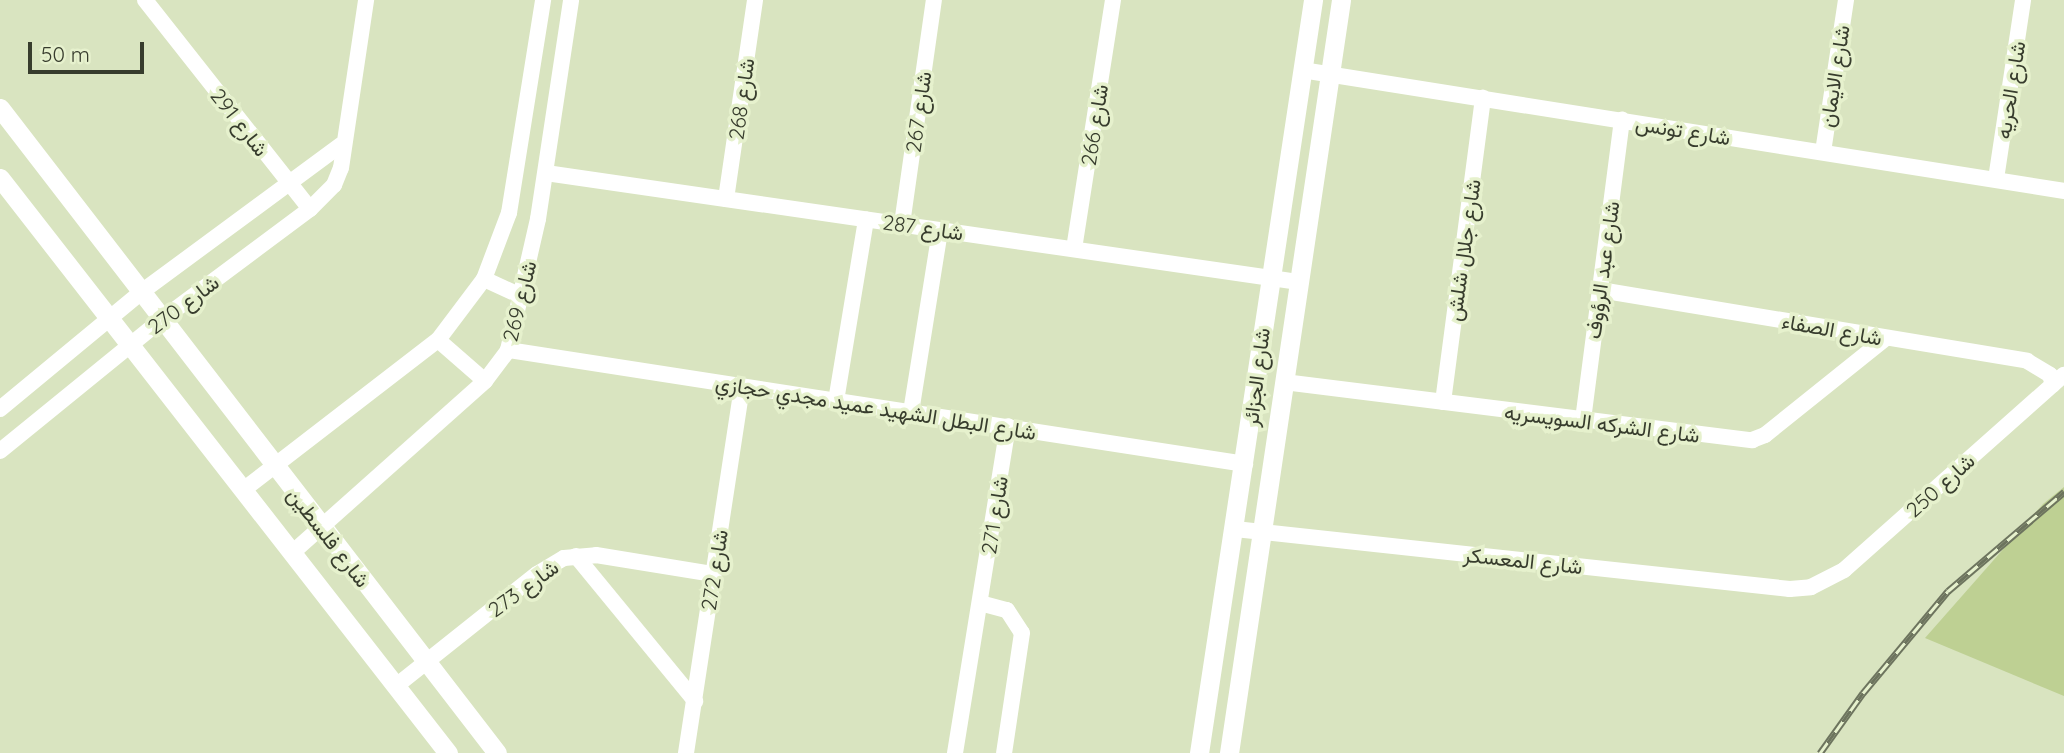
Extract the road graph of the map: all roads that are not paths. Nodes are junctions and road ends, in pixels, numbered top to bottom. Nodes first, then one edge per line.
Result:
1 (145, 0) edge
2 (366, 0) edge
3 (543, 0) edge
4 (571, 0) edge
5 (755, 0) edge
6 (934, 0) edge
7 (1113, 0) edge
8 (1313, 0) edge
9 (1341, 0) edge
10 (1846, 0) edge
11 (2023, 0) edge
12 (1302, 70) junction
13 (1331, 74) junction
14 (1483, 98) junction
15 (0, 108) edge
16 (1622, 120) junction
17 (341, 145) junction
18 (1822, 152) junction
19 (546, 173) junction
20 (0, 178) edge
21 (1996, 179) junction
22 (288, 184) junction
23 (2064, 191) edge
24 (726, 199) junction
25 (310, 209) junction
26 (866, 219) junction
27 (902, 224) junction
28 (940, 230) junction
29 (1074, 250) junction
30 (1269, 278) junction
31 (484, 279) junction
32 (1299, 282) junction
33 (1600, 290) junction
34 (140, 293) junction
35 (522, 296) junction
36 (108, 317) junction
37 (161, 320) junction
38 (1886, 338) junction
39 (438, 340) junction
40 (129, 344) junction
41 (508, 349) junction
42 (2058, 380) edge
43 (485, 381) junction
44 (1284, 382) junction
45 (742, 387) junction
46 (836, 401) junction
47 (1443, 402) junction
48 (0, 409) edge
49 (911, 412) junction
50 (1583, 420) junction
51 (1008, 426) junction
52 (0, 451) edge
53 (1245, 464) junction
54 (274, 466) junction
55 (243, 489) junction
56 (322, 528) junction
57 (1235, 529) junction
58 (1262, 532) junction
59 (292, 553) junction
60 (576, 556) junction
61 (713, 574) junction
62 (1811, 587) joint
63 (980, 603) junction
64 (1221, 609) junction
65 (1250, 611) junction
66 (426, 662) junction
67 (396, 686) junction
68 (695, 701) junction
69 (448, 753) edge
70 (497, 753) edge
71 (687, 753) edge
72 (955, 753) edge
73 (1004, 753) edge
74 (1199, 753) edge
75 (1229, 753) edge

1 - 22 street, شارع 291
2 - 17 street, شارع 270
3 - 31 street, شارع 269
4 - 19 street, شارع 269
5 - 24 street, شارع 268
6 - 27 street, شارع 267
7 - 29 street, شارع 266
8 - 12 street, شارع الجزائر
9 - 13 street, شارع الجزائر
10 - 18 street, شارع الايمان
11 - 21 street, شارع الحريه
12 - 13 street, شارع تونس
12 - 30 street, شارع الجزائر
13 - 14 street, شارع تونس
13 - 32 street, شارع الجزائر
14 - 16 street, شارع تونس
14 - 47 street, شارع جلال شلش
15 - 34 street
16 - 18 street, شارع تونس
16 - 33 street, شارع عبد الرؤوف
17 - 22 street, شارع 270
17 - 25 street, شارع 270
18 - 21 street, شارع تونس
19 - 24 street, شارع 287
19 - 35 street, شارع 269
20 - 36 street
21 - 23 street, شارع تونس
22 - 25 street, شارع 291
22 - 34 street, شارع 270
24 - 26 street, شارع 287
25 - 37 street, شارع 270
26 - 27 street, شارع 287
26 - 46 street
27 - 28 street, شارع 287
28 - 29 street, شارع 287
28 - 49 street
29 - 30 street, شارع 287
30 - 32 street, شارع 287
30 - 53 street, شارع الجزائر
31 - 35 street
31 - 39 street, شارع 269
32 - 44 street, شارع الجزائر
33 - 38 street, شارع الصفاء
33 - 50 street, شارع عبد الرؤوف
34 - 36 street, شارع 270
34 - 37 street, شارع فلسطين
35 - 41 street, شارع 269
36 - 40 street, شارع فلسطين
36 - 48 street, شارع 270
37 - 40 street, شارع 270
37 - 54 street, شارع فلسطين
38 - 42 street, شارع الصفاء
38 - 50 street, شارع الشركه السويسريه
39 - 43 street
39 - 54 street, شارع 269
40 - 52 street, شارع 270
40 - 55 street, شارع فلسطين
41 - 43 street, شارع 269
41 - 45 street, شارع البطل الشهيد عميد مجدي حجازي
42 - 62 street, شارع 250
43 - 56 street, شارع 269
44 - 47 street, شارع الشركه السويسريه
44 - 58 street, شارع الجزائر
45 - 46 street, شارع البطل الشهيد عميد مجدي حجازي
45 - 61 street, شارع 272
46 - 49 street, شارع البطل الشهيد عميد مجدي حجازي
47 - 50 street, شارع الشركه السويسريه
49 - 51 street, شارع البطل الشهيد عميد مجدي حجازي
51 - 53 street, شارع البطل الشهيد عميد مجدي حجازي
51 - 63 street, شارع 271
53 - 57 street, شارع الجزائر
54 - 55 street, شارع 269
54 - 56 street, شارع فلسطين
55 - 59 street, شارع فلسطين
56 - 59 street, شارع 269
56 - 66 street, شارع فلسطين
57 - 58 street, شارع المعسكر
57 - 64 street, شارع الجزائر
58 - 62 street, شارع المعسكر
58 - 65 street, شارع الجزائر
59 - 67 street, شارع فلسطين
60 - 61 street, شارع 273
60 - 66 street, شارع 273
60 - 68 street
61 - 68 street, شارع 272
63 - 72 street, شارع 271
63 - 73 street
64 - 65 street
64 - 74 street, شارع الجزائر
65 - 75 street, شارع الجزائر
66 - 67 street, شارع 273
66 - 70 street, شارع فلسطين
67 - 69 street, شارع فلسطين
68 - 71 street, شارع 272

